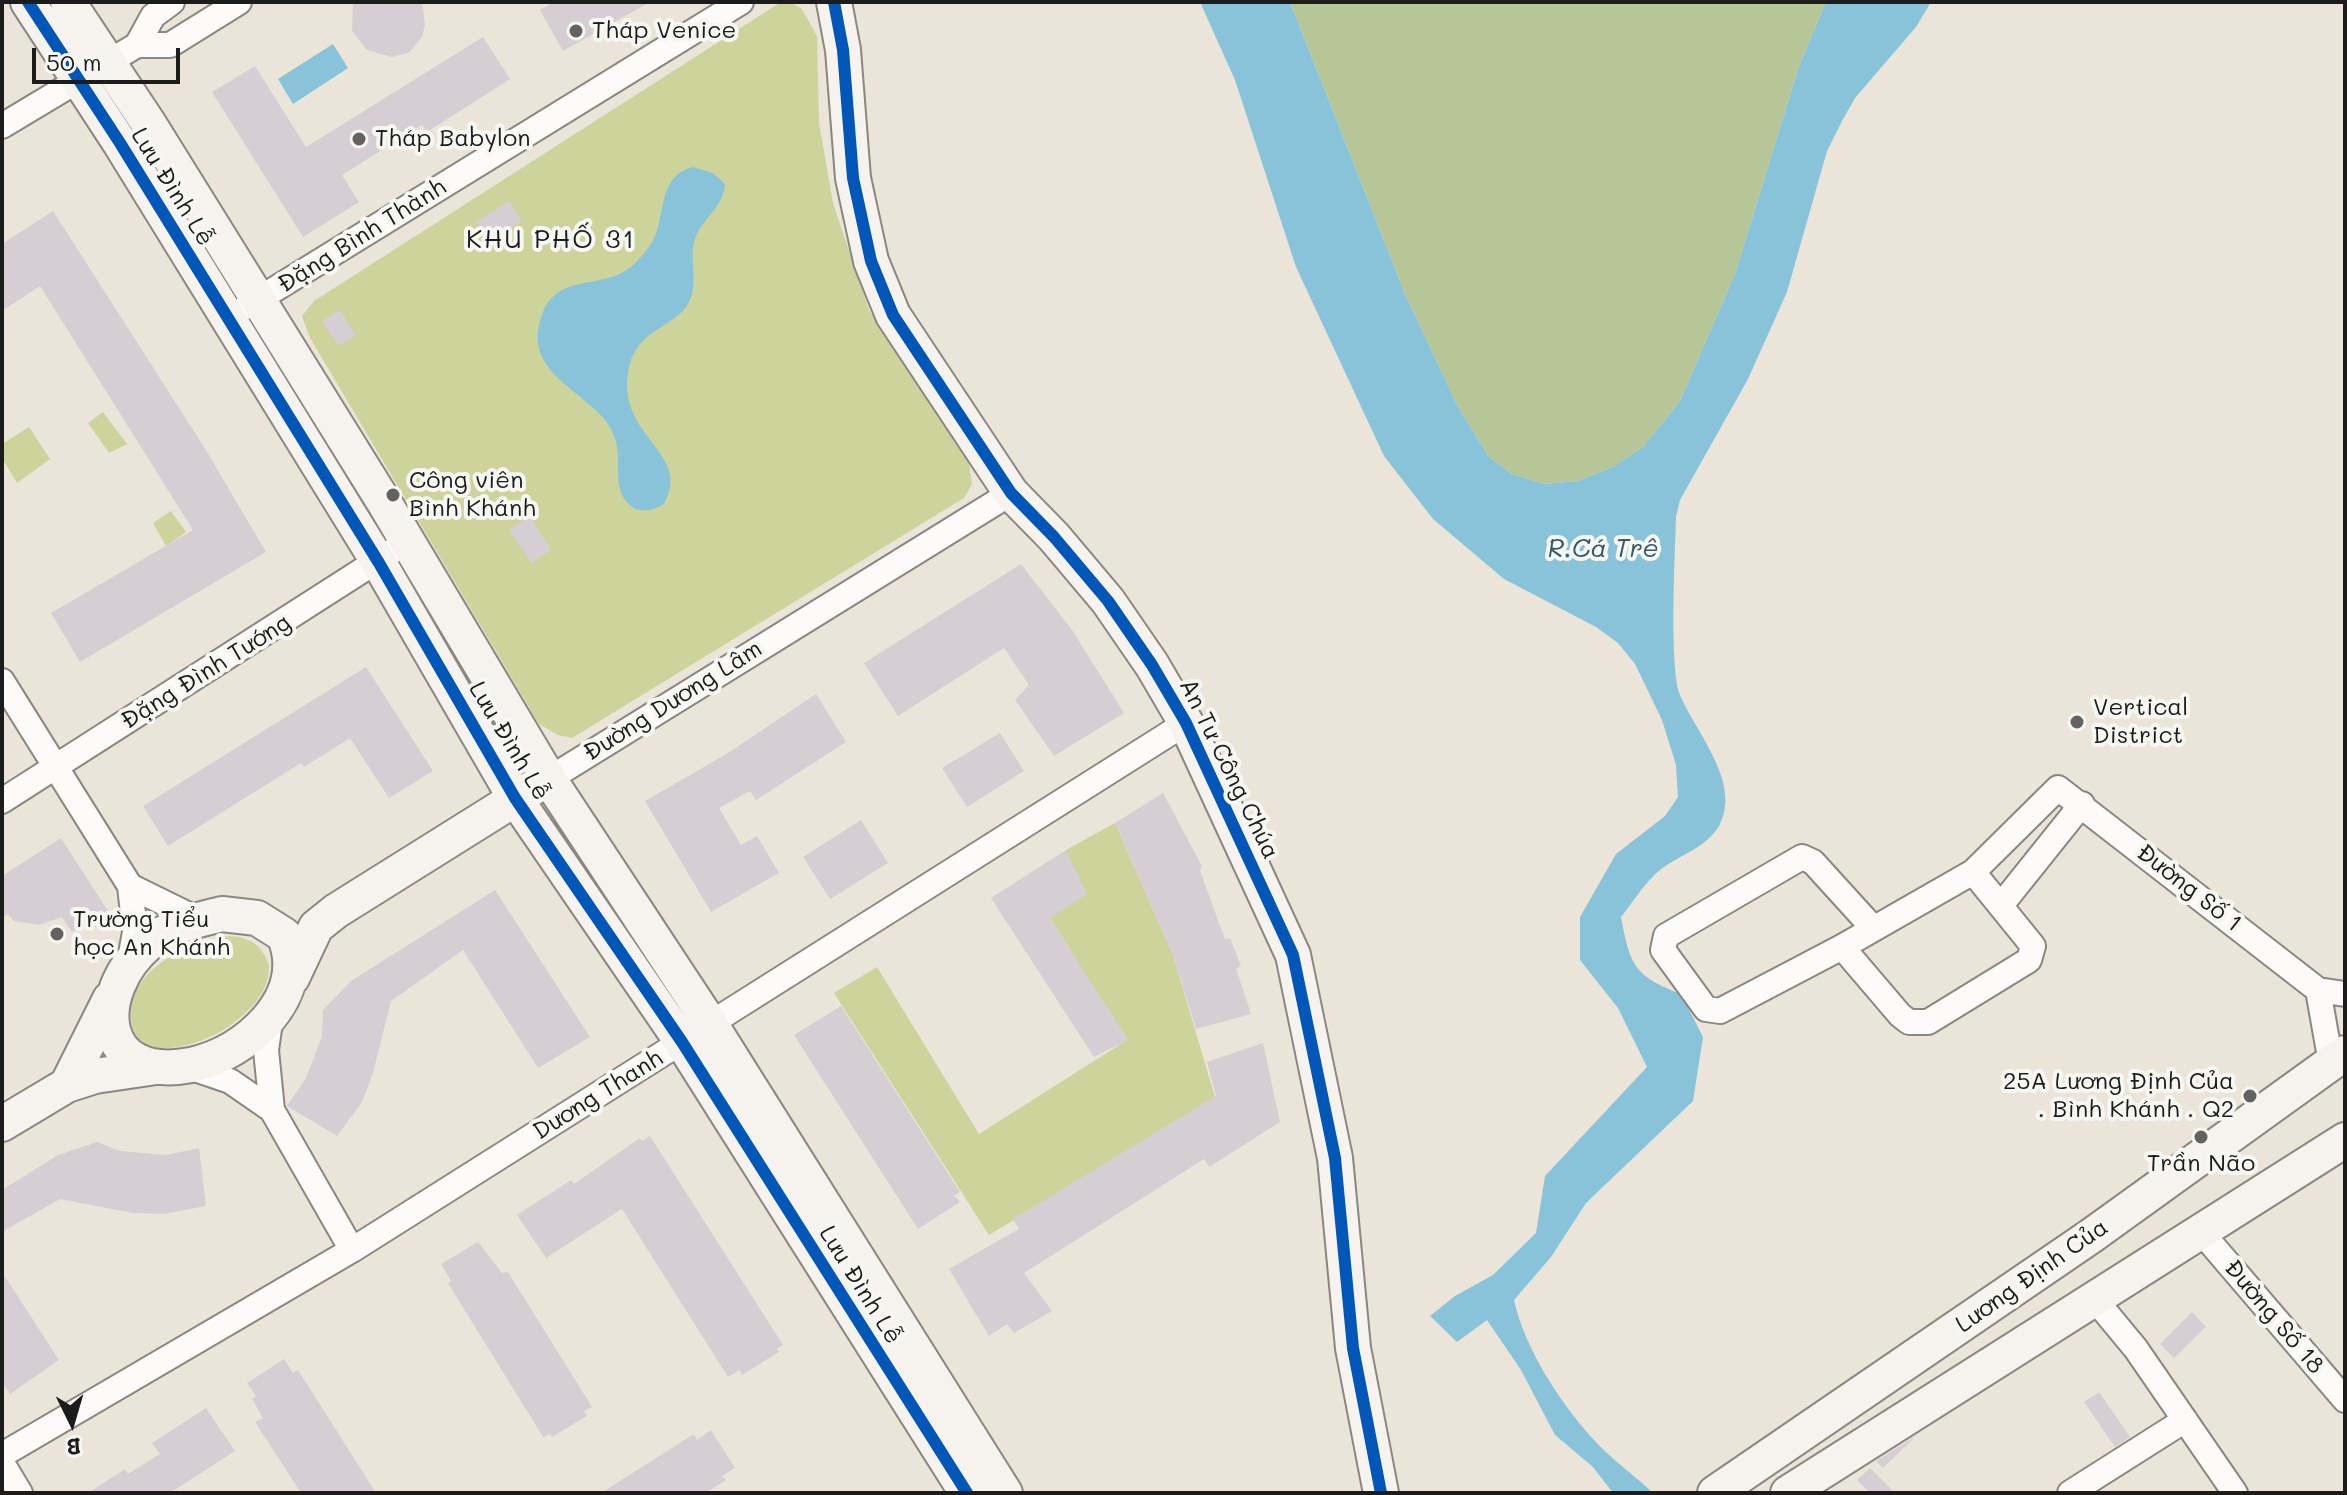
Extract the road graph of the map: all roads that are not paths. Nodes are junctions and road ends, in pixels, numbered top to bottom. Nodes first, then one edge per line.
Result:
1 (28, 2) edge
2 (68, 2) edge
3 (172, 2) edge
4 (239, 2) edge
5 (741, 2) edge
6 (834, 2) edge
7 (211, 9) edge
8 (137, 45) junction
9 (109, 64) junction
10 (77, 79) junction
11 (2, 126) edge
12 (257, 300) junction
13 (228, 318) junction
14 (1011, 493) junction
15 (408, 541) junction
16 (379, 563) junction
17 (2, 681) edge
18 (1186, 723) junction
19 (57, 767) junction
20 (549, 779) junction
21 (515, 798) junction
22 (2, 801) edge
23 (2082, 804) junction
24 (1973, 872) junction
25 (130, 886) junction
26 (2002, 904) junction
27 (336, 911) junction
28 (240, 914) junction
29 (199, 920) junction
30 (1873, 928) junction
31 (1842, 947) junction
32 (121, 980) junction
33 (288, 985) junction
34 (2318, 990) junction
35 (2345, 994) edge
36 (271, 1015) junction
37 (697, 1033) junction
38 (2338, 1058) edge
39 (170, 1066) junction
40 (67, 1085) junction
41 (272, 1110) junction
42 (2, 1124) edge
43 (2345, 1140) edge
44 (2202, 1233) junction
45 (2091, 1236) junction
46 (352, 1250) junction
47 (2135, 1271) junction
48 (2093, 1297) junction
49 (2345, 1400) edge
50 (2185, 1420) junction
51 (2, 1455) edge
52 (2, 1463) edge
53 (20, 1493) edge
54 (967, 1493) edge
55 (1005, 1493) edge
56 (1381, 1493) edge
57 (1715, 1493) edge
58 (1788, 1493) edge
59 (2070, 1493) edge
60 (2235, 1493) edge

1 - 10 street, Lưu Đình Lễ
2 - 9 street, Lưu Đình Lễ
3 - 8 street
4 - 7 street
5 - 12 street, Đặng Bình Thành
6 - 14 street, An Tư Công Chúa
7 - 8 street
8 - 9 street
9 - 10 street
9 - 12 street, Lưu Đình Lễ
10 - 11 street
10 - 13 street, Lưu Đình Lễ
12 - 13 street, Đặng Bình Thành
12 - 15 street, Lưu Đình Lễ
13 - 16 street, Lưu Đình Lễ
14 - 18 street, An Tư Công Chúa
14 - 20 street, Đường Dương Lâm
15 - 16 street, Đặng Đình Tướng
15 - 20 street, Lưu Đình Lễ
16 - 19 street, Đặng Đình Tướng
16 - 21 street, Lưu Đình Lễ
17 - 19 street
18 - 37 street, Dương Thanh
18 - 56 street, An Tư Công Chúa
19 - 22 street, Đặng Đình Tướng
19 - 25 street
20 - 21 street, Đường Dương Lâm
20 - 37 street, Lưu Đình Lễ
21 - 27 street, Đường Dương Lâm
21 - 37 street, Lưu Đình Lễ
23 - 24 street, Đường Số 1
23 - 26 street
23 - 34 street, Đường Số 1
24 - 26 street
24 - 30 street
25 - 29 street
25 - 32 street
26 - 31 street
27 - 28 street
27 - 33 street, Đường Dương Lâm
28 - 29 street
28 - 33 street
29 - 32 street
30 - 31 street
30 - 31 street
32 - 39 street
32 - 40 street
33 - 36 street
34 - 35 street, Đường Số 1
34 - 38 street
36 - 39 street
36 - 41 street
37 - 46 street, Dương Thanh
37 - 54 street, Lưu Đình Lễ
37 - 55 street, Lưu Đình Lễ
38 - 45 street, Lương Định Của
39 - 40 street
39 - 41 street
40 - 42 street
41 - 46 street
43 - 44 street, Lương Định Của
44 - 47 street, Lương Định Của
44 - 49 street, Đường Số 18
45 - 47 street
45 - 57 street, Lương Định Của
46 - 51 street, Dương Thanh
47 - 48 street, Lương Định Của
48 - 50 street
48 - 58 street, Lương Định Của
50 - 59 street
50 - 60 street
52 - 53 street

